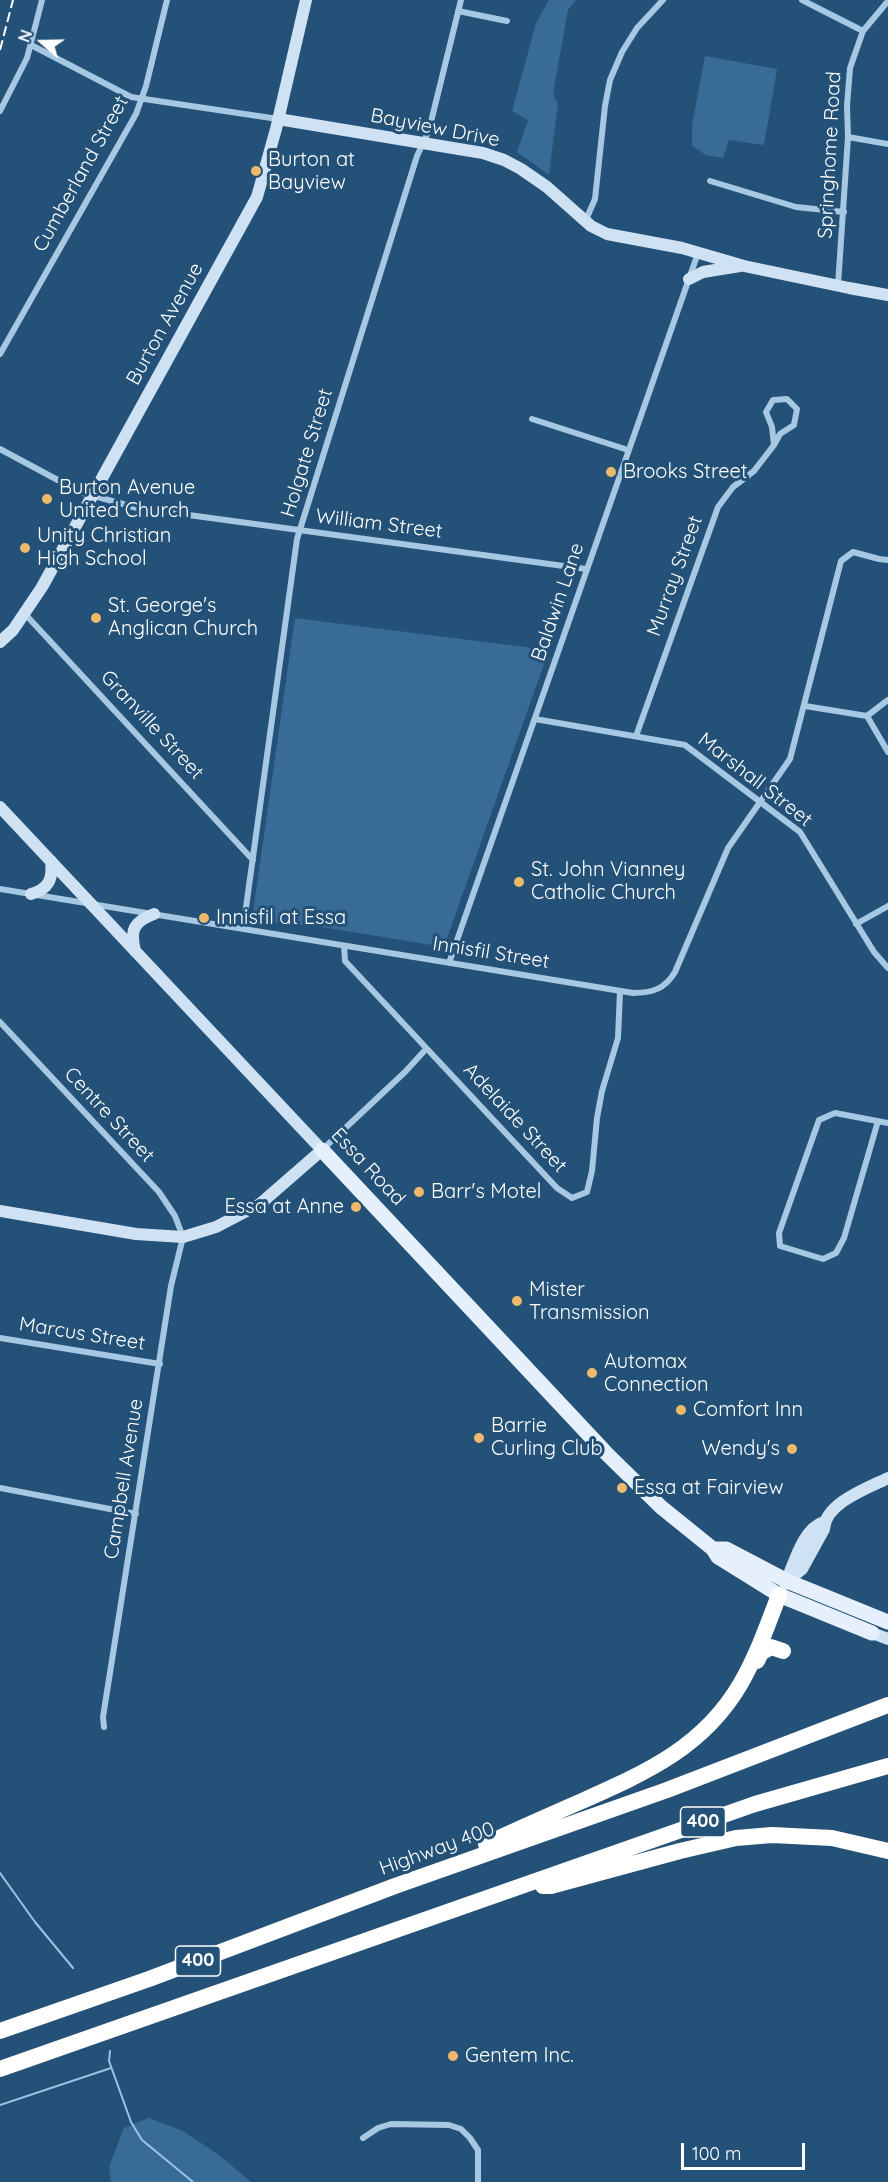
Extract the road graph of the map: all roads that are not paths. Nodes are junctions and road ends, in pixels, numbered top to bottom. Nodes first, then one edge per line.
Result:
1 (42, 0) edge
2 (167, 0) edge
3 (306, 0) edge
4 (461, 0) edge
5 (663, 0) edge
6 (802, 0) edge
7 (888, 1) edge
8 (458, 11) junction
9 (507, 21) dead end
10 (863, 31) junction
11 (31, 45) junction
12 (142, 98) junction
13 (0, 111) edge
14 (278, 118) junction
15 (848, 137) junction
16 (423, 143) junction
17 (888, 144) edge
18 (710, 181) dead end
19 (844, 212) junction
20 (585, 222) junction
21 (699, 252) junction
22 (744, 266) junction
23 (689, 279) junction
24 (838, 286) junction
25 (888, 295) edge
26 (0, 354) edge
27 (532, 419) dead end
28 (774, 446) junction
29 (0, 449) edge
30 (628, 450) junction
31 (92, 496) junction
32 (300, 530) junction
33 (888, 560) edge
34 (586, 569) junction
35 (25, 614) junction
36 (0, 642) edge
37 (888, 699) edge
38 (805, 706) junction
39 (867, 716) junction
40 (535, 719) junction
41 (636, 736) junction
42 (888, 752) edge
43 (760, 802) junction
44 (0, 807) edge
45 (253, 860) junction
46 (51, 861) junction
47 (0, 889) edge
48 (31, 894) junction
49 (90, 903) junction
50 (888, 906) edge
51 (154, 914) junction
52 (856, 924) junction
53 (243, 929) junction
54 (344, 946) junction
55 (136, 952) junction
56 (449, 963) junction
57 (888, 968) edge
58 (620, 991) junction
59 (0, 1023) edge
60 (426, 1049) junction
61 (878, 1121) junction
62 (888, 1123) edge
63 (322, 1150) junction
64 (0, 1211) edge
65 (183, 1237) junction
66 (0, 1338) edge
67 (160, 1364) junction
68 (888, 1478) edge
69 (0, 1488) edge
70 (136, 1514) junction
71 (783, 1588) junction
72 (888, 1622) edge
73 (873, 1633) joint
74 (888, 1639) edge
75 (783, 1651) dead end
76 (740, 1683) junction
77 (888, 1705) edge
78 (104, 1727) dead end
79 (888, 1766) edge
80 (888, 1851) edge
81 (521, 1885) junction
82 (395, 1886) junction
83 (0, 2031) edge
84 (0, 2069) edge
85 (363, 2138) dead end
86 (478, 2182) edge

1 - 11 street
2 - 12 street, Cumberland Street
3 - 14 main road, Burton Avenue
4 - 8 street, Holgate Street
5 - 20 street
6 - 10 street
7 - 10 street, Springhome Road
8 - 9 street
8 - 16 street, Holgate Street
10 - 15 street, Springhome Road
11 - 12 street, Bayview Drive
11 - 13 street
12 - 14 street, Bayview Drive
12 - 26 street, Cumberland Street
14 - 16 main road, Bayview Drive
14 - 31 main road, Burton Avenue
15 - 17 street
15 - 19 street, Springhome Road
16 - 20 main road, Bayview Drive
16 - 32 street, Holgate Street
18 - 19 street
19 - 24 street, Springhome Road
20 - 21 main road, Bayview Drive
21 - 22 main road, Bayview Drive
21 - 23 street, Baldwin Lane
22 - 23 main road
22 - 24 main road, Bayview Drive
23 - 30 street, Baldwin Lane
24 - 25 main road, Bayview Drive
27 - 30 street
28 - 28 street, Murray Street
28 - 41 street, Murray Street
29 - 31 street, William Street
30 - 34 street, Baldwin Lane
31 - 32 street, William Street
31 - 35 main road, Burton Avenue
32 - 34 street, William Street
32 - 45 street, Holgate Street
33 - 38 street, Innisfil Street
34 - 40 street, Baldwin Lane
35 - 36 main road, Burton Avenue
35 - 45 street, Granville Street
37 - 39 street
38 - 39 street
38 - 43 street, Innisfil Street
39 - 42 street
40 - 41 street, Marshall Street
40 - 56 street, Baldwin Lane
41 - 43 street, Marshall Street
43 - 52 street, Marshall Street
43 - 58 street, Innisfil Street
44 - 46 main road, Essa Road
45 - 53 street, Holgate Street
46 - 48 main road
46 - 49 main road, Essa Road
47 - 48 street, Innisfil Street
48 - 49 street, Innisfil Street
49 - 51 street, Innisfil Street
49 - 55 main road, Essa Road
50 - 52 street
51 - 53 street, Innisfil Street
51 - 55 main road
52 - 57 street, Marshall Street
53 - 54 street, Innisfil Street
54 - 56 street, Innisfil Street
54 - 60 street, Adelaide Street
55 - 63 main road, Essa Road
56 - 58 street, Innisfil Street
58 - 60 street, Adelaide Street
59 - 65 street, Centre Street
60 - 63 street
61 - 61 street
61 - 62 street
63 - 65 main road
63 - 71 main road, Essa Road
64 - 65 main road
65 - 67 street, Campbell Avenue
66 - 67 street, Marcus Street
67 - 70 street, Campbell Avenue
68 - 71 main road
69 - 70 street
70 - 78 street, Campbell Avenue
71 - 72 main road, Essa Road
71 - 73 main road, Essa Road
71 - 76 highway
73 - 74 main road, Essa Road
75 - 76 highway
76 - 82 highway
77 - 82 highway, Highway 400 / 400
79 - 81 highway, 400
80 - 81 highway
81 - 84 highway, 400
82 - 83 highway, Highway 400 / 400
85 - 86 street

